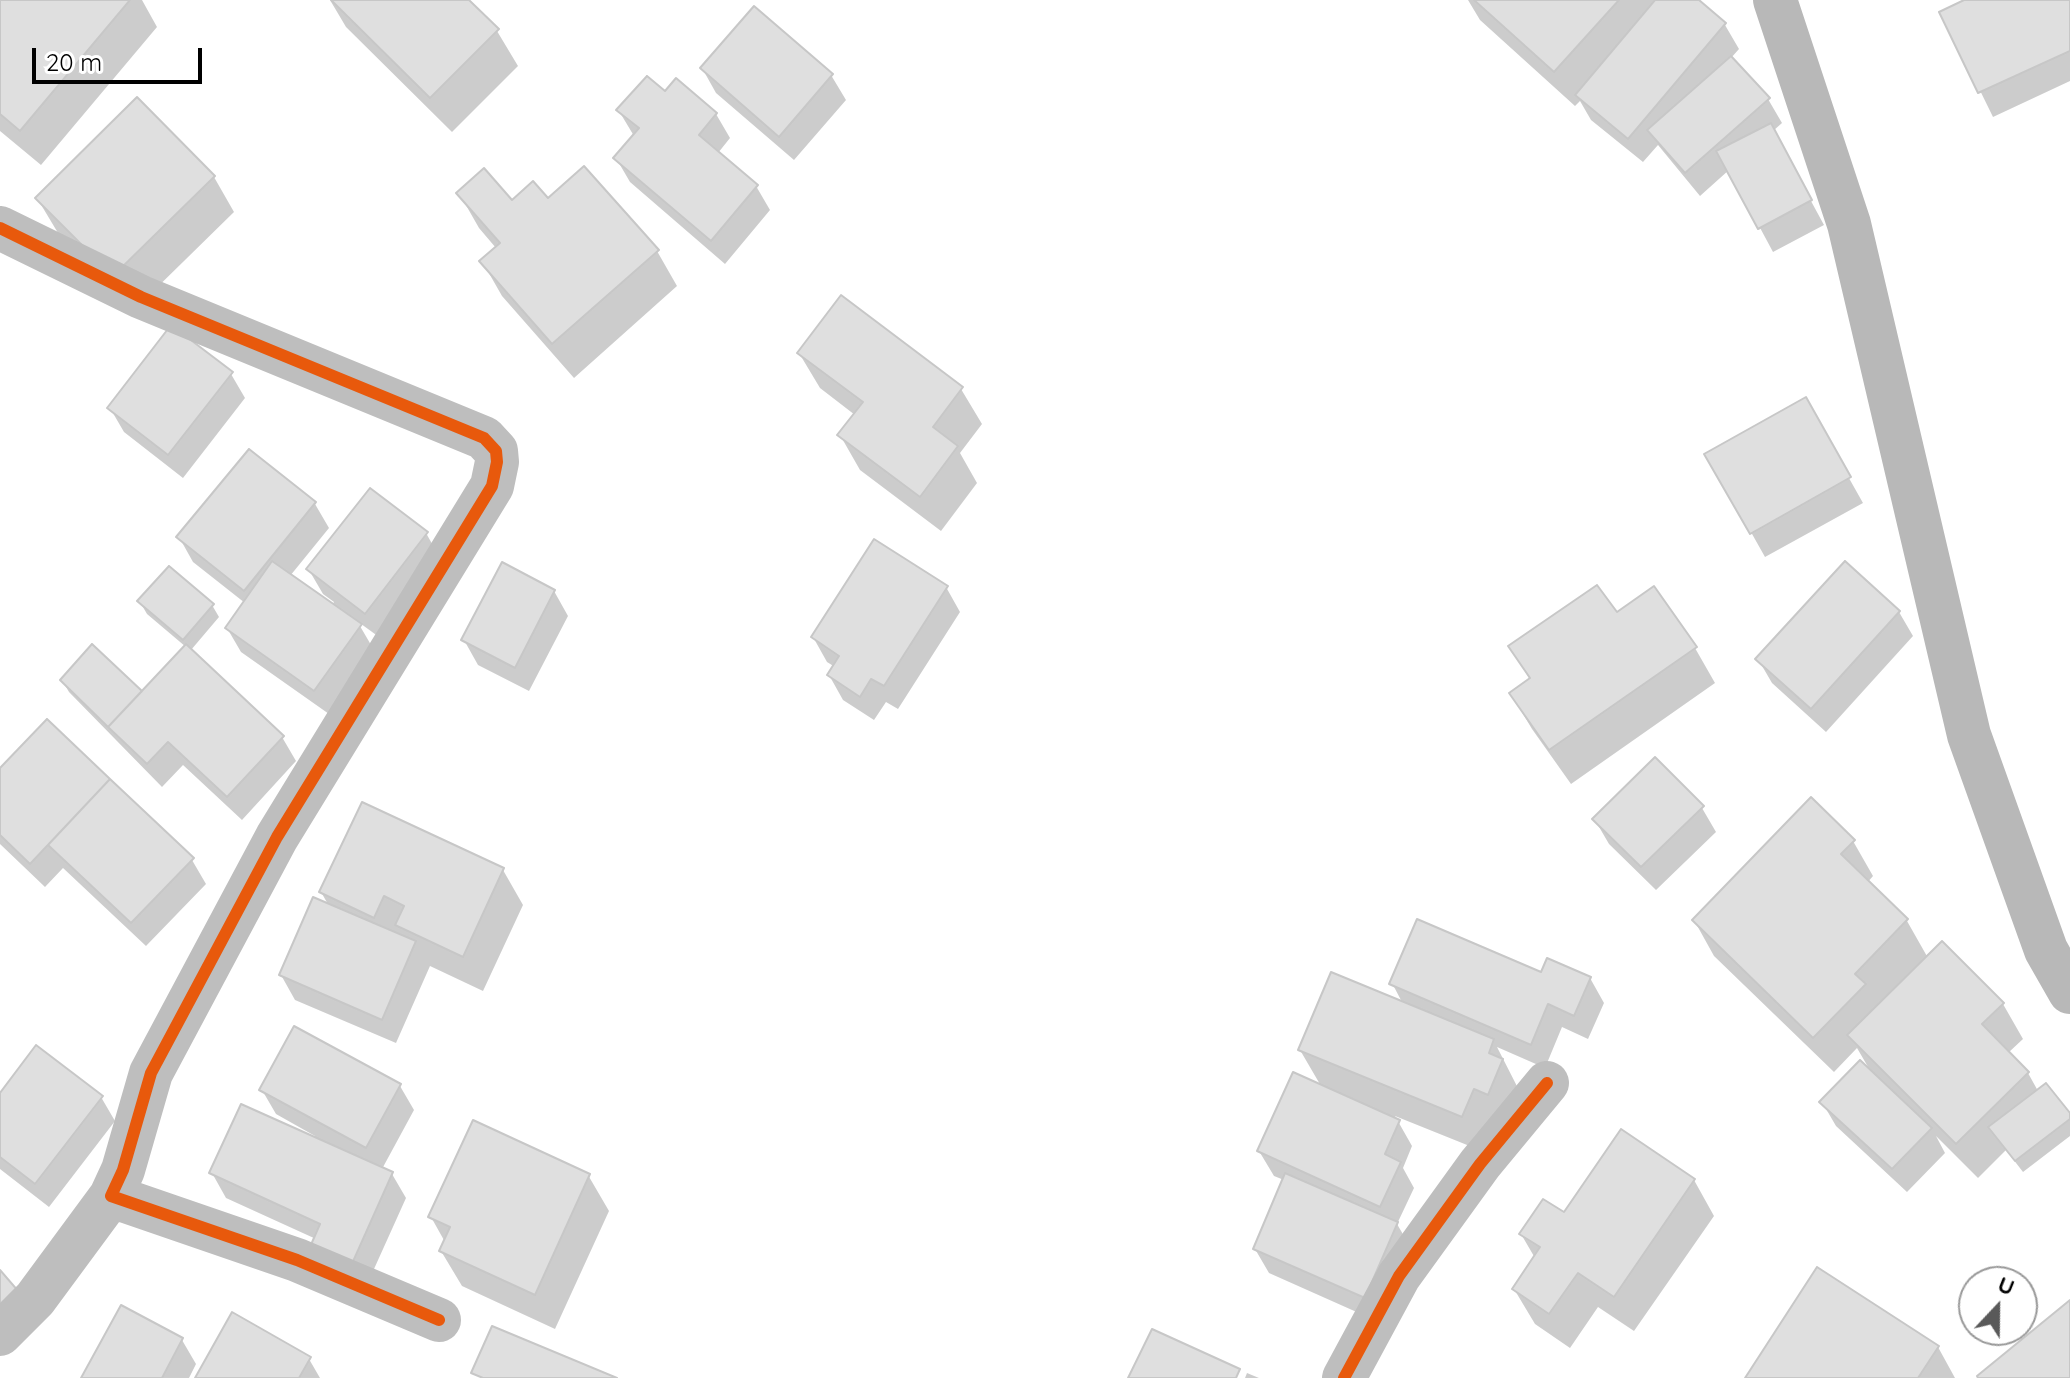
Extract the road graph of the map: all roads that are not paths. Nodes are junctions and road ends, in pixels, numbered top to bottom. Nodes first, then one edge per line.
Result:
1 (1775, 0) edge
2 (0, 228) edge
3 (2058, 943) edge
4 (2070, 992) edge
5 (1547, 1083) dead end
6 (111, 1196) junction
7 (439, 1320) dead end
8 (0, 1334) edge
9 (1344, 1378) edge

1 - 3 main road
2 - 6 street
3 - 4 main road
5 - 9 street
6 - 7 street
6 - 8 street

